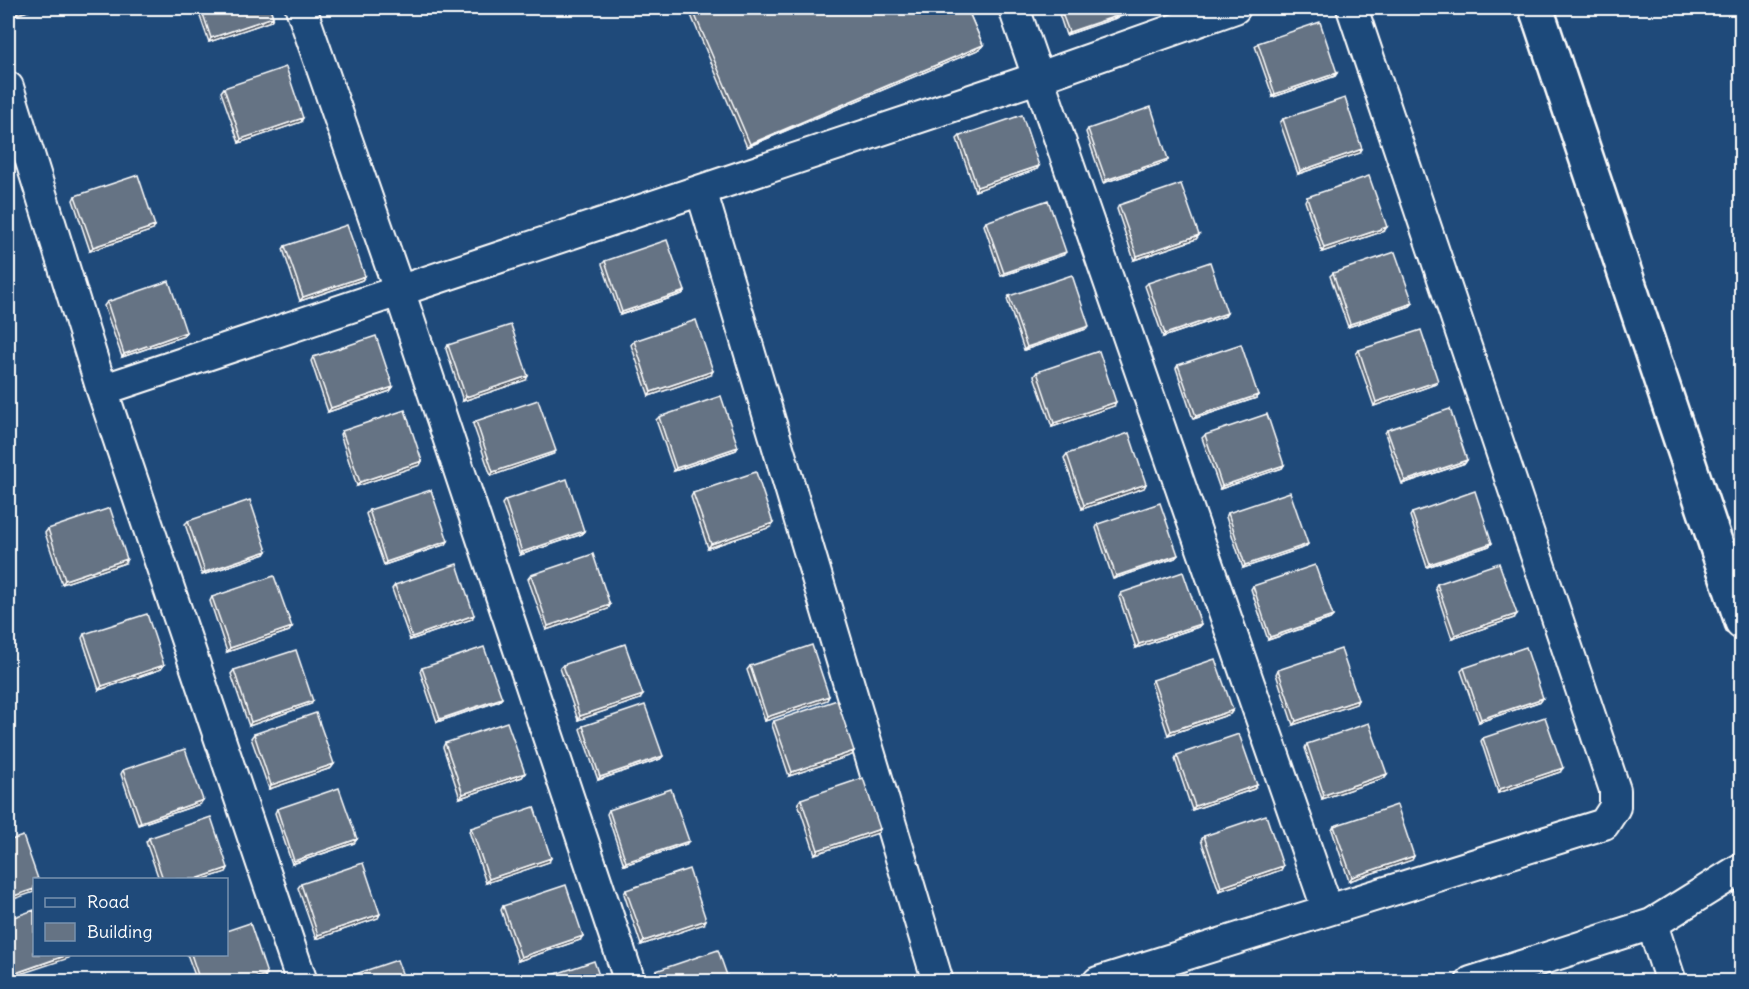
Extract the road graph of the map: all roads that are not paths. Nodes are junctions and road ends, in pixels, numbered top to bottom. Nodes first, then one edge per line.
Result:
1 (301, 8) edge
2 (1014, 8) edge
3 (1235, 8) edge
4 (1352, 8) edge
5 (1536, 8) edge
6 (1037, 78) junction
7 (8, 87) edge
8 (701, 190) junction
9 (399, 290) junction
10 (102, 390) junction
11 (1742, 622) edge
12 (1742, 868) edge
13 (1327, 908) junction
14 (1652, 924) junction
15 (302, 981) edge
16 (630, 981) edge
17 (938, 981) edge
18 (1098, 981) edge
19 (1471, 981) edge
20 (1671, 981) edge

1 - 9 street
2 - 6 street
3 - 6 street
4 - 13 street
5 - 11 street
6 - 8 street
6 - 13 street
7 - 10 street
8 - 9 street
8 - 17 street
9 - 10 street
9 - 16 street
10 - 15 street
12 - 14 street
13 - 18 street
14 - 19 street
14 - 20 street

